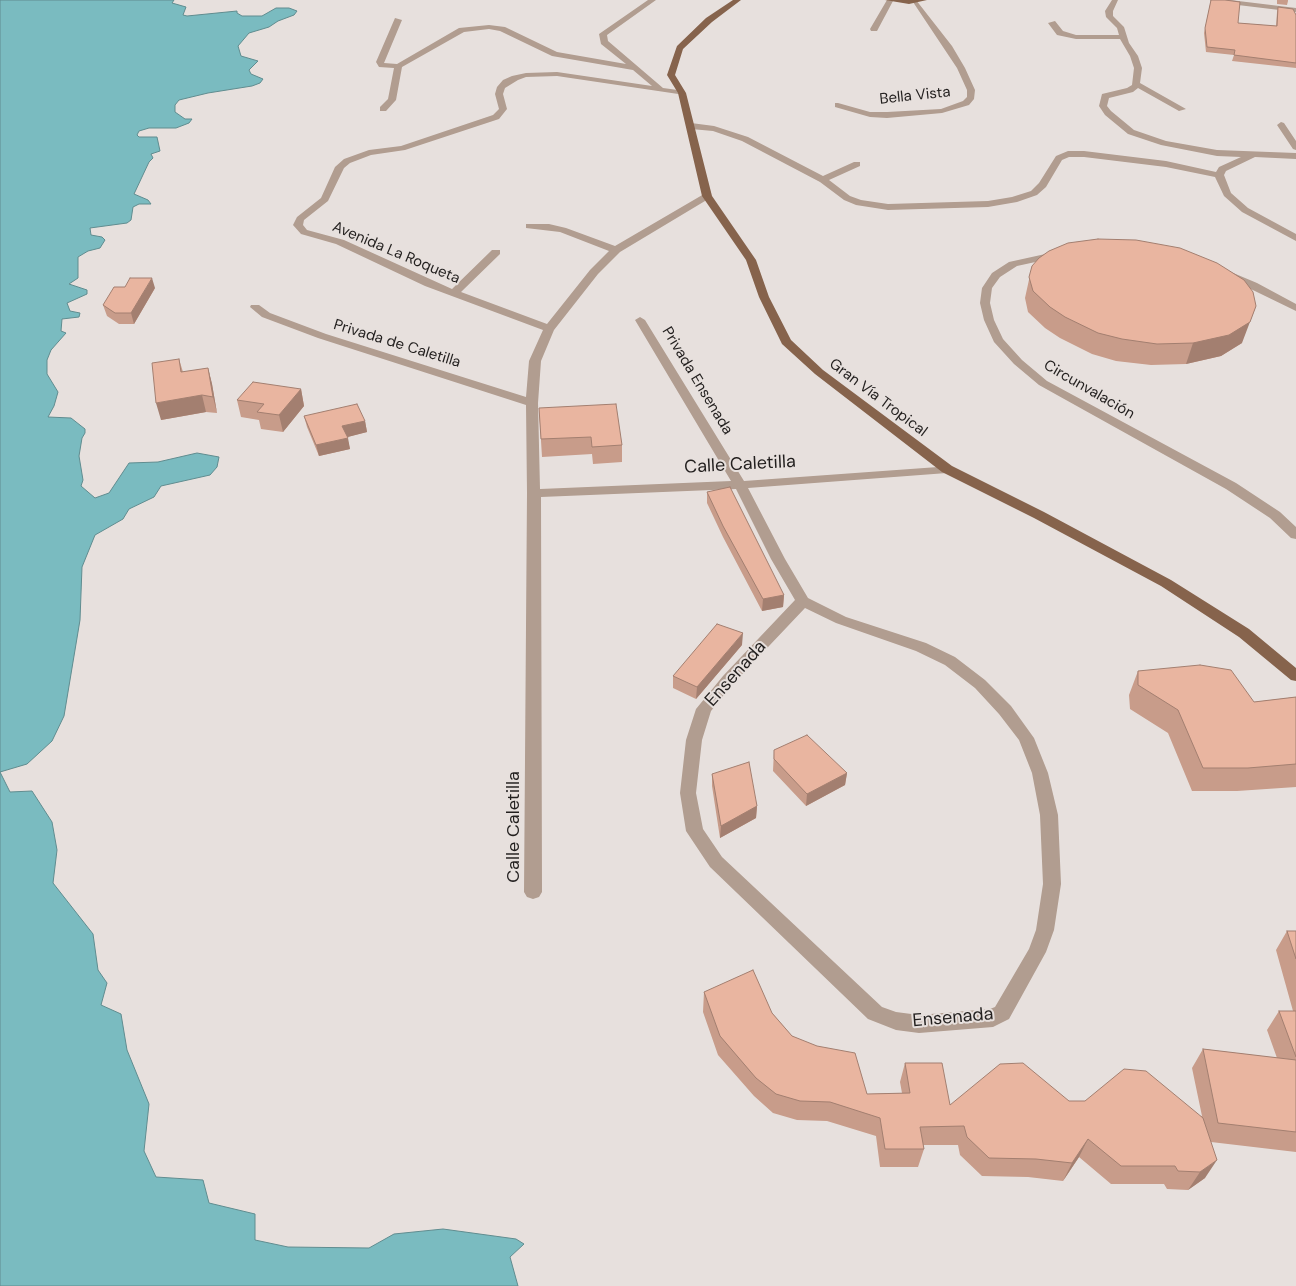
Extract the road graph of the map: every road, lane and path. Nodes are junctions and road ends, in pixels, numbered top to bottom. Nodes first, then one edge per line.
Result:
1 (653, 0) edge
2 (738, 0) edge
3 (889, 0) edge
4 (1115, 0) edge
5 (1213, 0) edge
6 (920, 1) edge
7 (1296, 10) edge
8 (398, 20) dead end
9 (1052, 23) dead end
10 (874, 29) dead end
11 (1123, 37) junction
12 (398, 66) junction
13 (635, 68) junction
14 (1136, 84) junction
15 (660, 89) junction
16 (682, 93) junction
17 (838, 105) dead end
18 (382, 109) dead end
19 (1182, 109) dead end
20 (1281, 125) dead end
21 (691, 126) junction
22 (1296, 147) edge
23 (1252, 155) junction
24 (1296, 156) edge
25 (857, 164) dead end
26 (1219, 175) junction
27 (822, 180) junction
28 (707, 196) junction
29 (529, 226) dead end
30 (1296, 238) edge
31 (616, 250) junction
32 (496, 252) dead end
33 (1067, 253) edge
34 (1216, 270) edge
35 (453, 294) junction
36 (256, 307) dead end
37 (1296, 308) edge
38 (640, 320) dead end
39 (549, 329) junction
40 (532, 403) junction
41 (947, 469) junction
42 (740, 485) junction
43 (534, 492) junction
44 (1296, 535) edge
45 (803, 601) junction
46 (1296, 676) edge
47 (532, 892) dead end

1 - 13 street
2 - 16 main road, Gran Vía Tropical
3 - 6 main road
3 - 10 street
4 - 11 street
5 - 7 street
6 - 17 street, Bella Vista
8 - 12 street
9 - 11 street
11 - 14 street
12 - 13 street
12 - 18 street
13 - 15 street
14 - 19 street
14 - 23 street
15 - 16 street, Avenida La Roqueta
15 - 35 street, Avenida La Roqueta
16 - 21 main road, Gran Vía Tropical
20 - 22 street
21 - 27 street
21 - 28 main road, Gran Vía Tropical
23 - 24 street
23 - 26 street
25 - 27 street
26 - 27 street
26 - 30 street
28 - 31 street, Calle Caletilla
28 - 41 main road, Gran Vía Tropical
29 - 31 street
31 - 39 street, Calle Caletilla
32 - 35 street
33 - 44 street, Circunvalación
34 - 37 street
35 - 39 street, Avenida La Roqueta
36 - 40 street, Privada de Caletilla
38 - 42 street, Privada Ensenada
39 - 40 street, Calle Caletilla
40 - 43 street, Calle Caletilla
41 - 42 street, Calle Caletilla
41 - 46 main road, Gran Vía Tropical
42 - 43 street, Calle Caletilla
42 - 45 street
43 - 47 street, Calle Caletilla
45 - 45 street, Ensenada

